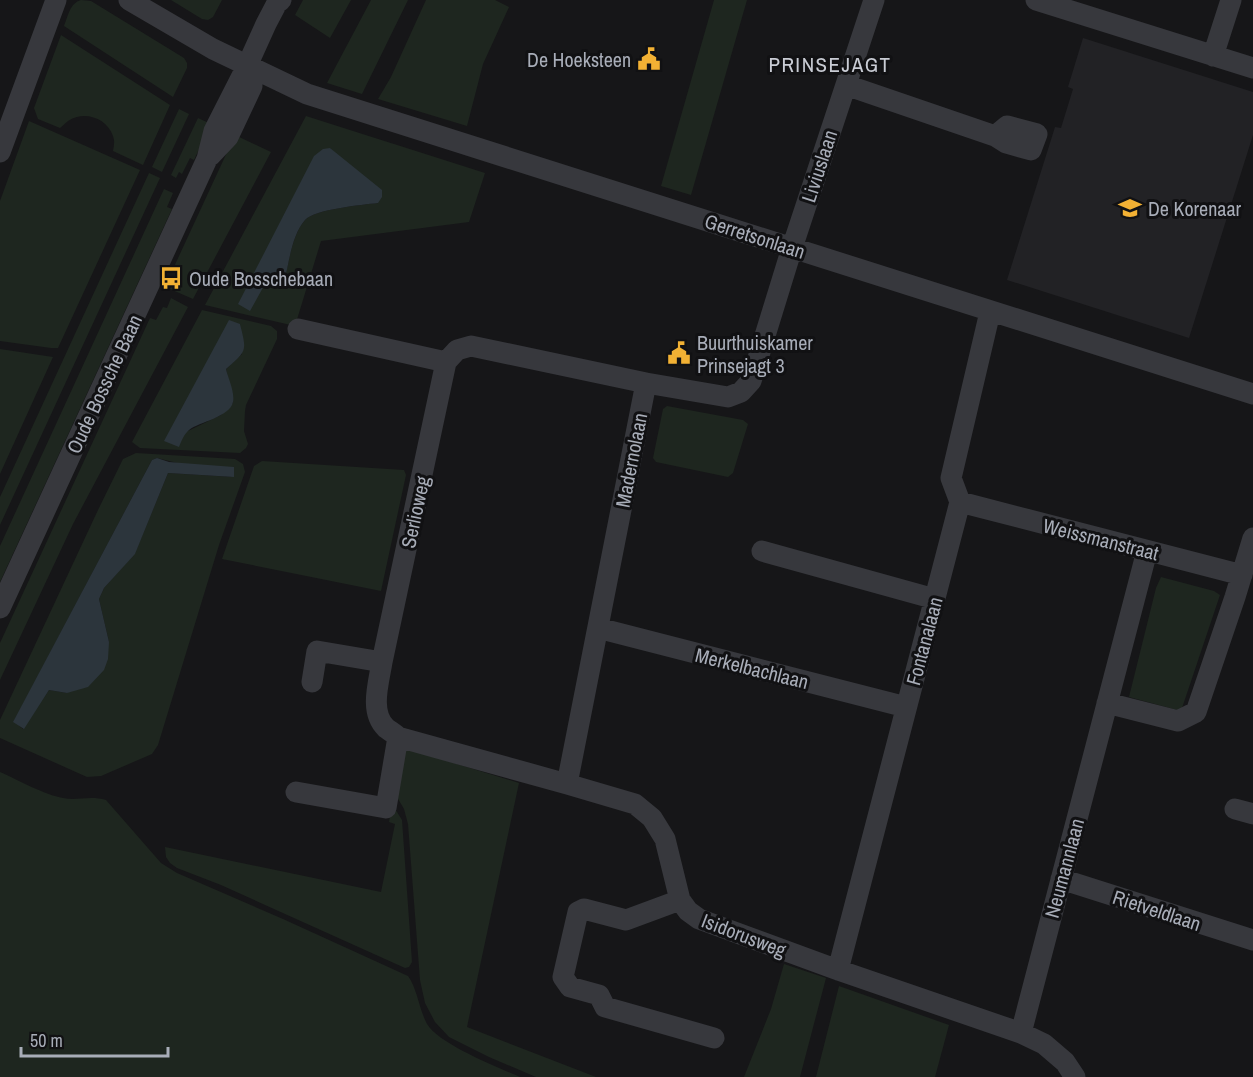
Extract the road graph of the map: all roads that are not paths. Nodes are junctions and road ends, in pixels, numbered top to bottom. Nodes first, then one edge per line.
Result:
1 (56, 0) edge
2 (129, 0) edge
3 (280, 0) edge
4 (291, 0) edge
5 (874, 0) edge
6 (1231, 0) edge
7 (1048, 2) edge
8 (1214, 56) junction
9 (1253, 68) edge
10 (253, 69) junction
11 (846, 85) junction
12 (995, 136) dead end
13 (0, 152) edge
14 (792, 248) junction
15 (990, 312) junction
16 (298, 329) dead end
17 (446, 362) junction
18 (646, 383) junction
19 (1253, 394) edge
20 (960, 502) junction
21 (1253, 538) edge
22 (762, 551) dead end
23 (1147, 551) junction
24 (1242, 575) junction
25 (935, 599) junction
26 (0, 608) edge
27 (598, 628) junction
28 (382, 662) junction
29 (312, 682) dead end
30 (376, 703) joint
31 (1107, 703) junction
32 (906, 707) junction
33 (399, 737) junction
34 (567, 784) junction
35 (296, 792) dead end
36 (1061, 879) junction
37 (680, 900) junction
38 (1253, 940) edge
39 (838, 970) junction
40 (1021, 1033) junction
41 (714, 1038) dead end
42 (1075, 1077) edge

1 - 13 street
2 - 10 street, Gerretsonlaan
3 - 10 street, Oude Bossche Baan
4 - 10 street, Oude Bossche Baan
5 - 11 street, Liviuslaan
6 - 8 street
7 - 8 street
8 - 9 street
10 - 14 street, Gerretsonlaan
10 - 26 street, Oude Bossche Baan
11 - 12 street
11 - 14 street, Liviuslaan
14 - 15 street, Gerretsonlaan
14 - 18 street
15 - 19 street, Gerretsonlaan
15 - 20 street
16 - 17 street
17 - 18 street
17 - 28 street, Serlioweg
18 - 27 street, Madernolaan
20 - 23 street, Weissmanstraat
20 - 25 street, Fontanalaan
21 - 24 street
22 - 25 street
23 - 24 street, Weissmanstraat
23 - 31 street, Neumannlaan
24 - 31 street
25 - 32 street, Fontanalaan
27 - 32 street, Merkelbachlaan
27 - 34 street, Madernolaan
28 - 29 street
28 - 30 street, Serlioweg
30 - 33 street, Isidorusweg
31 - 36 street, Neumannlaan
32 - 39 street, Fontanalaan
33 - 34 street, Isidorusweg
33 - 35 street
34 - 37 street, Isidorusweg
36 - 38 street, Rietveldlaan
36 - 40 street, Neumannlaan
37 - 39 street, Isidorusweg
37 - 41 street
39 - 40 street, Isidorusweg
40 - 42 street, Isidorusweg

